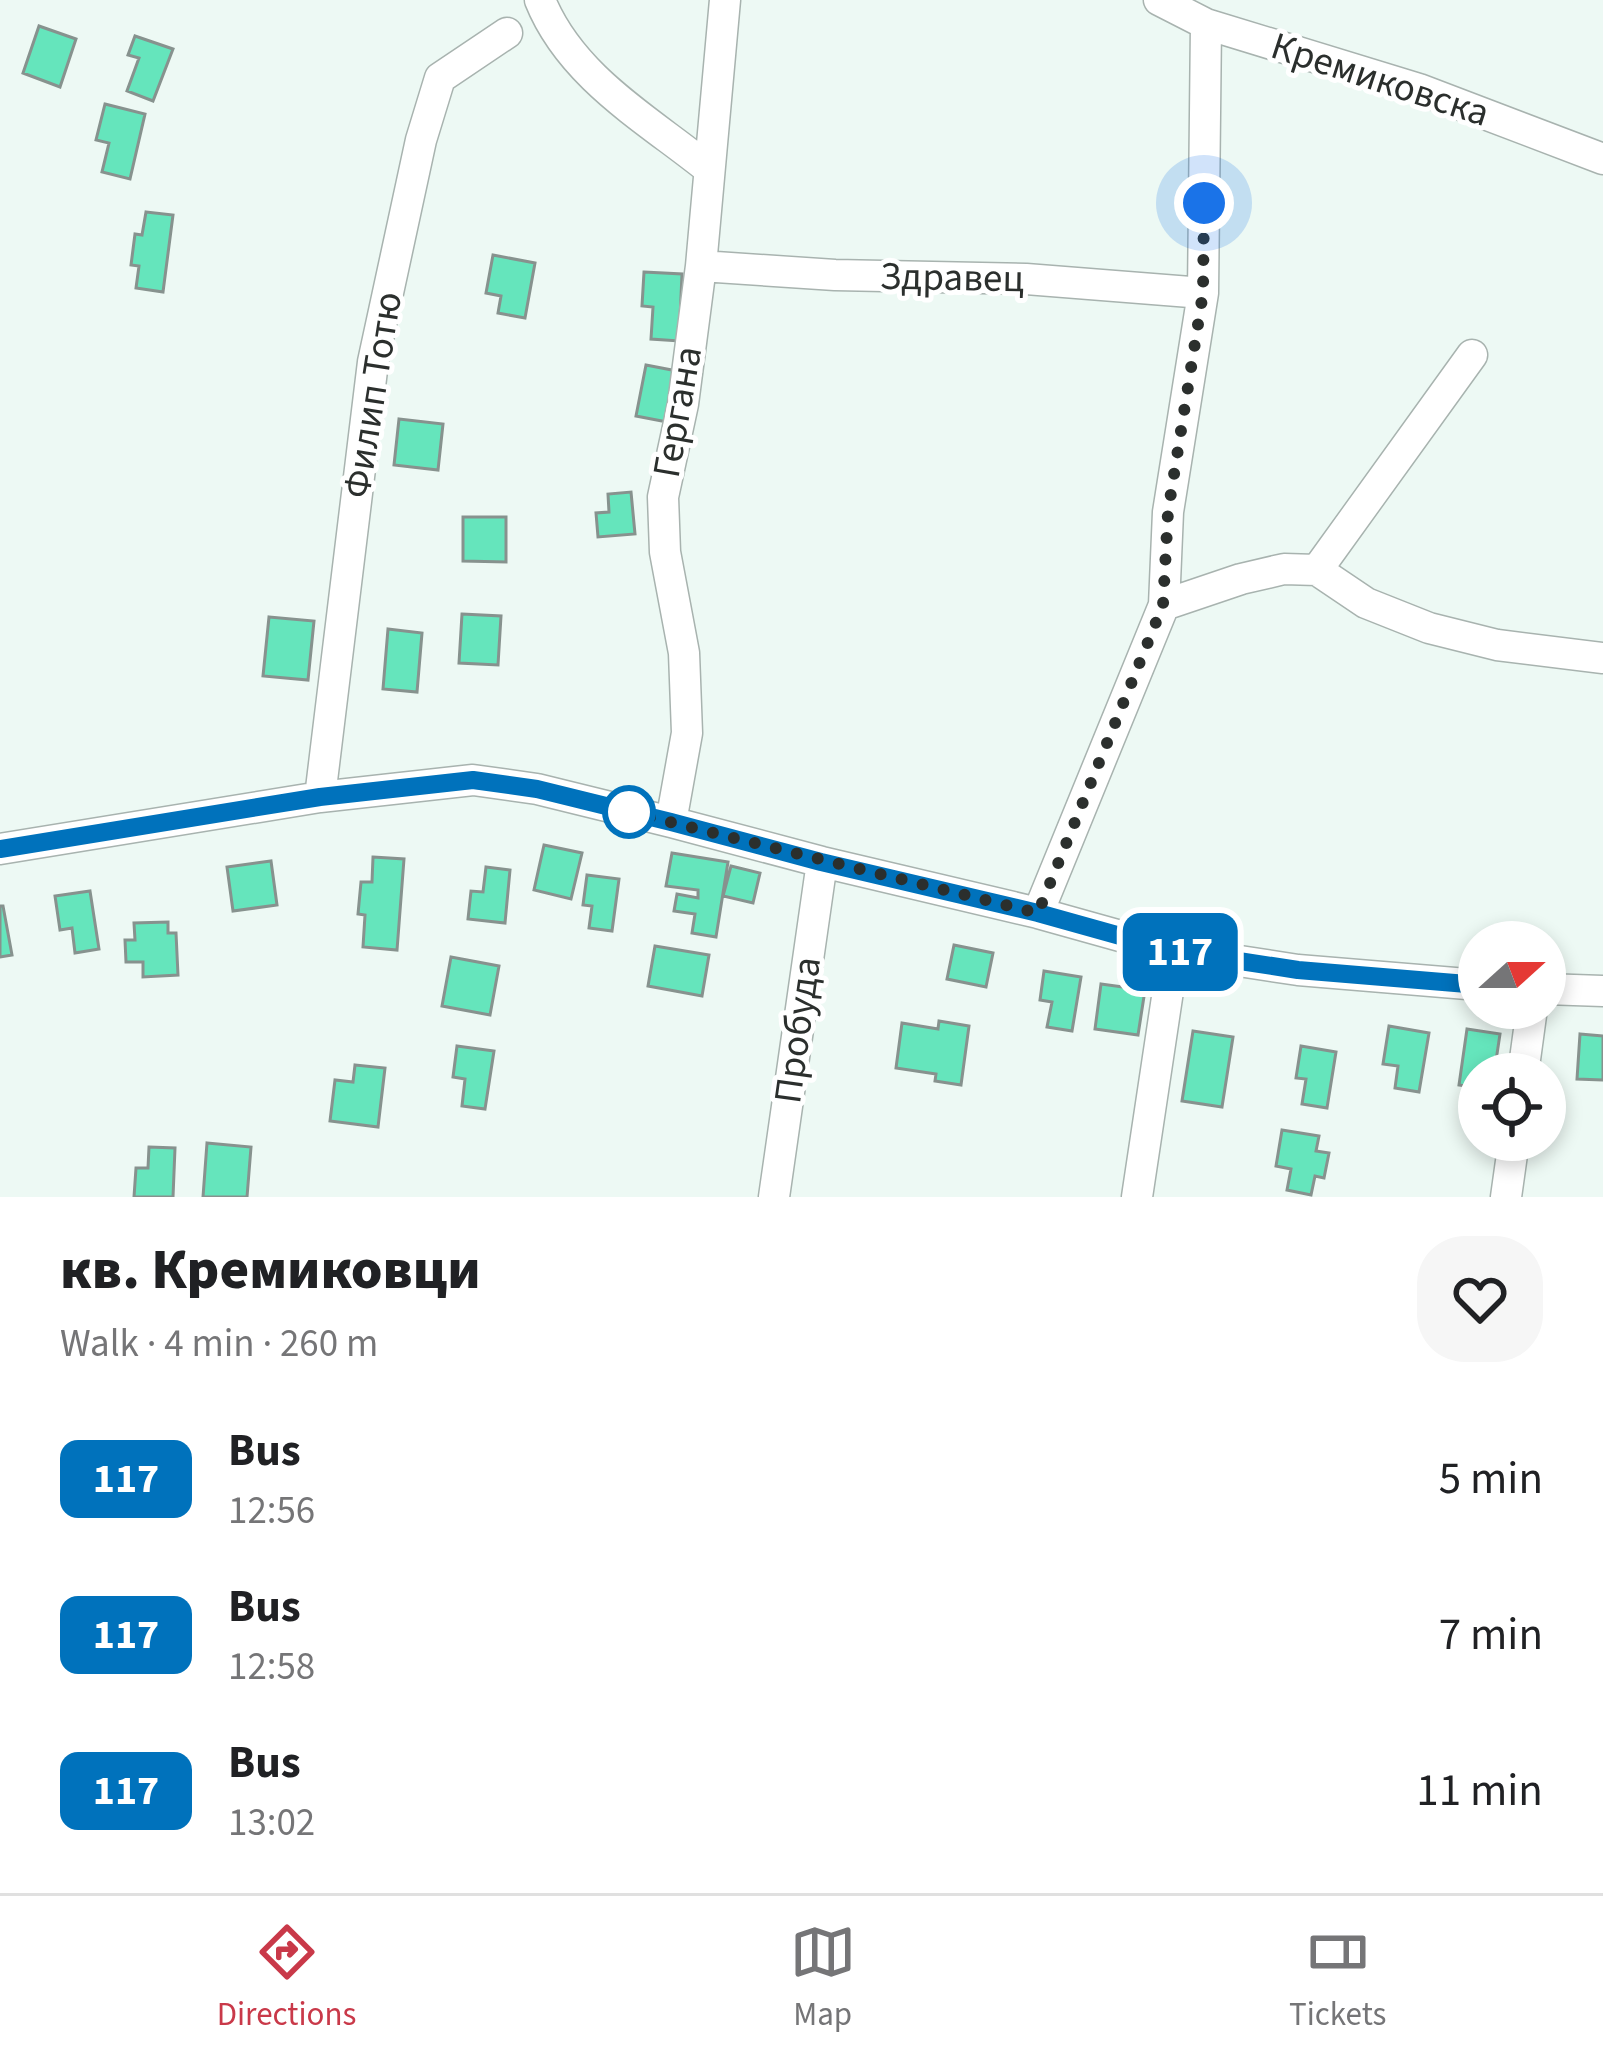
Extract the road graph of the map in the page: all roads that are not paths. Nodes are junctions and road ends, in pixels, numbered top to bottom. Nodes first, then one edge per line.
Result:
1 (540, 0) edge
2 (725, 0) edge
3 (1159, 0) edge
4 (1206, 24) junction
5 (507, 32) dead end
6 (1603, 159) edge
7 (710, 169) junction
8 (701, 266) junction
9 (1203, 293) junction
10 (1472, 355) dead end
11 (1317, 570) junction
12 (1163, 605) junction
13 (1603, 658) edge
14 (320, 797) junction
15 (671, 822) junction
16 (0, 849) edge
17 (821, 862) junction
18 (1038, 913) junction
19 (1174, 951) junction
20 (1458, 983) edge
21 (1566, 989) edge
22 (1603, 991) edge
23 (1511, 1161) edge
24 (774, 1197) edge
25 (1137, 1197) edge
26 (1506, 1197) edge

1 - 7 street
2 - 7 street, Гергана
3 - 4 street, Кремиковска
4 - 6 street, Кремиковска
4 - 9 street
5 - 14 street, Филип Тотю
7 - 8 street, Гергана
8 - 9 street, Здравец
8 - 15 street, Гергана
9 - 12 street
10 - 11 street
11 - 12 street
11 - 13 street
12 - 18 street
14 - 15 street
14 - 16 street
15 - 17 street
17 - 18 street
17 - 24 street, Пробуда
18 - 19 street
19 - 20 street
19 - 25 street
21 - 22 street
23 - 26 street

